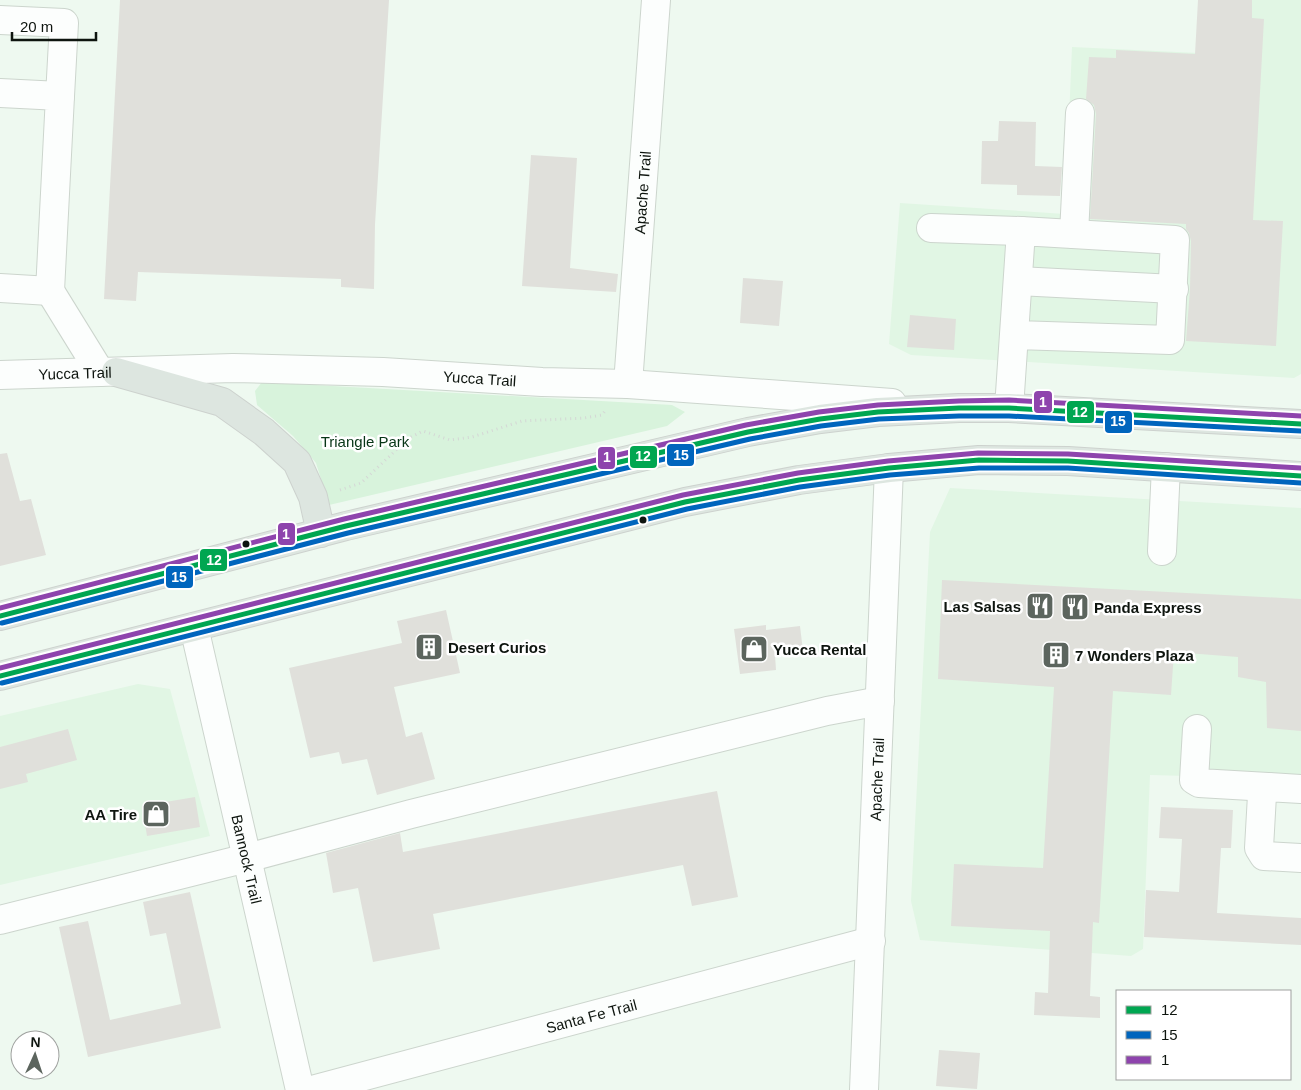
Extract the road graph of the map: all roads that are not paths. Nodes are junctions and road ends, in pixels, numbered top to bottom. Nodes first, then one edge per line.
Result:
1 (656, 0) edge
2 (0, 20) edge
3 (0, 93) edge
4 (60, 96) junction
5 (1080, 113) dead end
6 (931, 228) dead end
7 (1021, 231) junction
8 (1074, 234) junction
9 (1018, 281) junction
10 (0, 288) edge
11 (1174, 289) junction
12 (50, 291) junction
13 (1014, 335) junction
14 (108, 372) junction
15 (0, 375) edge
16 (619, 384) junction
17 (959, 408) junction
18 (1009, 408) junction
19 (1301, 424) edge
20 (1166, 467) junction
21 (889, 468) junction
22 (1301, 476) edge
23 (322, 533) junction
24 (1162, 551) dead end
25 (0, 616) edge
26 (194, 627) junction
27 (0, 676) edge
28 (880, 701) junction
29 (1197, 729) dead end
30 (1268, 787) junction
31 (1301, 789) edge
32 (247, 858) junction
33 (1301, 858) edge
34 (0, 920) edge
35 (871, 941) junction
36 (300, 1090) edge
37 (312, 1090) edge
38 (864, 1090) edge

1 - 16 street, Apache Trail
2 - 4 street
3 - 4 street
4 - 12 street
5 - 8 street
6 - 7 street
7 - 8 street
7 - 9 street
8 - 11 street
9 - 11 street
9 - 13 street
10 - 12 street
11 - 13 street
12 - 14 street
13 - 18 street
14 - 15 street, Yucca Trail
14 - 16 street, Yucca Trail
14 - 23 main road
16 - 17 street, Yucca Trail
17 - 18 main road
17 - 23 main road
18 - 19 main road
20 - 21 main road
20 - 22 main road
20 - 24 street
21 - 26 main road
21 - 28 street, Apache Trail
23 - 25 main road
26 - 27 main road
26 - 32 street, Bannock Trail
28 - 32 street
28 - 35 street, Apache Trail
29 - 30 street
30 - 31 street
30 - 33 street
32 - 34 street
32 - 36 street, Bannock Trail
35 - 37 street, Santa Fe Trail
35 - 38 street, Apache Trail

